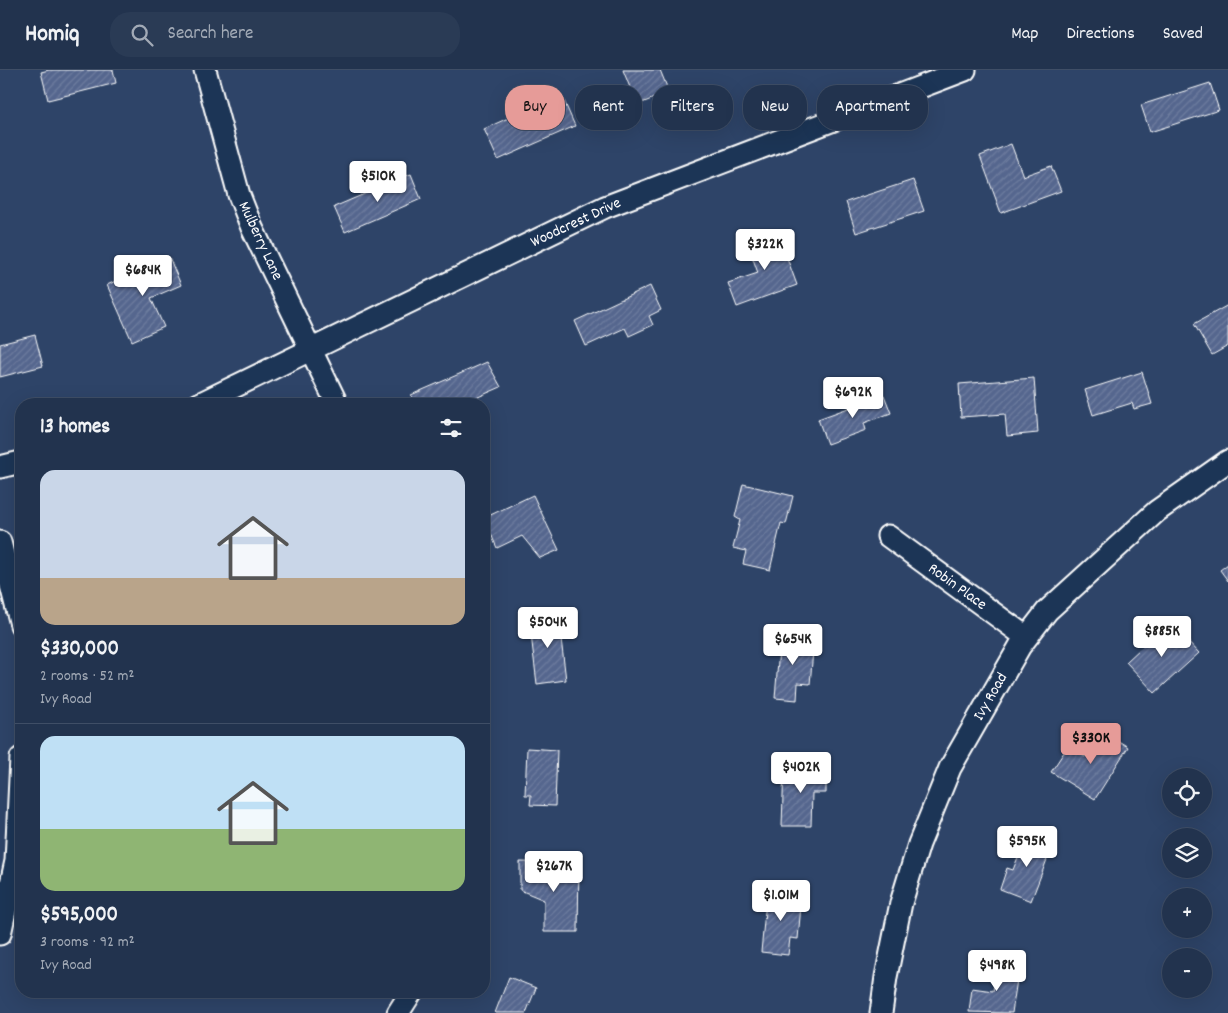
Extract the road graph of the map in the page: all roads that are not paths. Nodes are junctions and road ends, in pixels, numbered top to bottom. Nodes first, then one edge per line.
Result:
1 (205, 70) edge
2 (965, 70) edge
3 (311, 349) junction
4 (211, 398) edge
5 (334, 398) edge
6 (1228, 461) edge
7 (15, 463) edge
8 (0, 467) edge
9 (888, 536) dead end
10 (0, 542) edge
11 (15, 601) edge
12 (1026, 637) junction
13 (15, 866) edge
14 (0, 934) edge
15 (408, 998) edge
16 (398, 1013) edge
17 (881, 1013) edge

1 - 3 street, Mulberry Lane
2 - 3 street, Woodcrest Drive
3 - 4 street, Woodcrest Drive
3 - 5 street, Mulberry Lane
6 - 12 street, Ivy Road
7 - 8 street
9 - 12 street, Robin Place
10 - 11 street
12 - 17 street, Ivy Road
13 - 14 street
15 - 16 street

